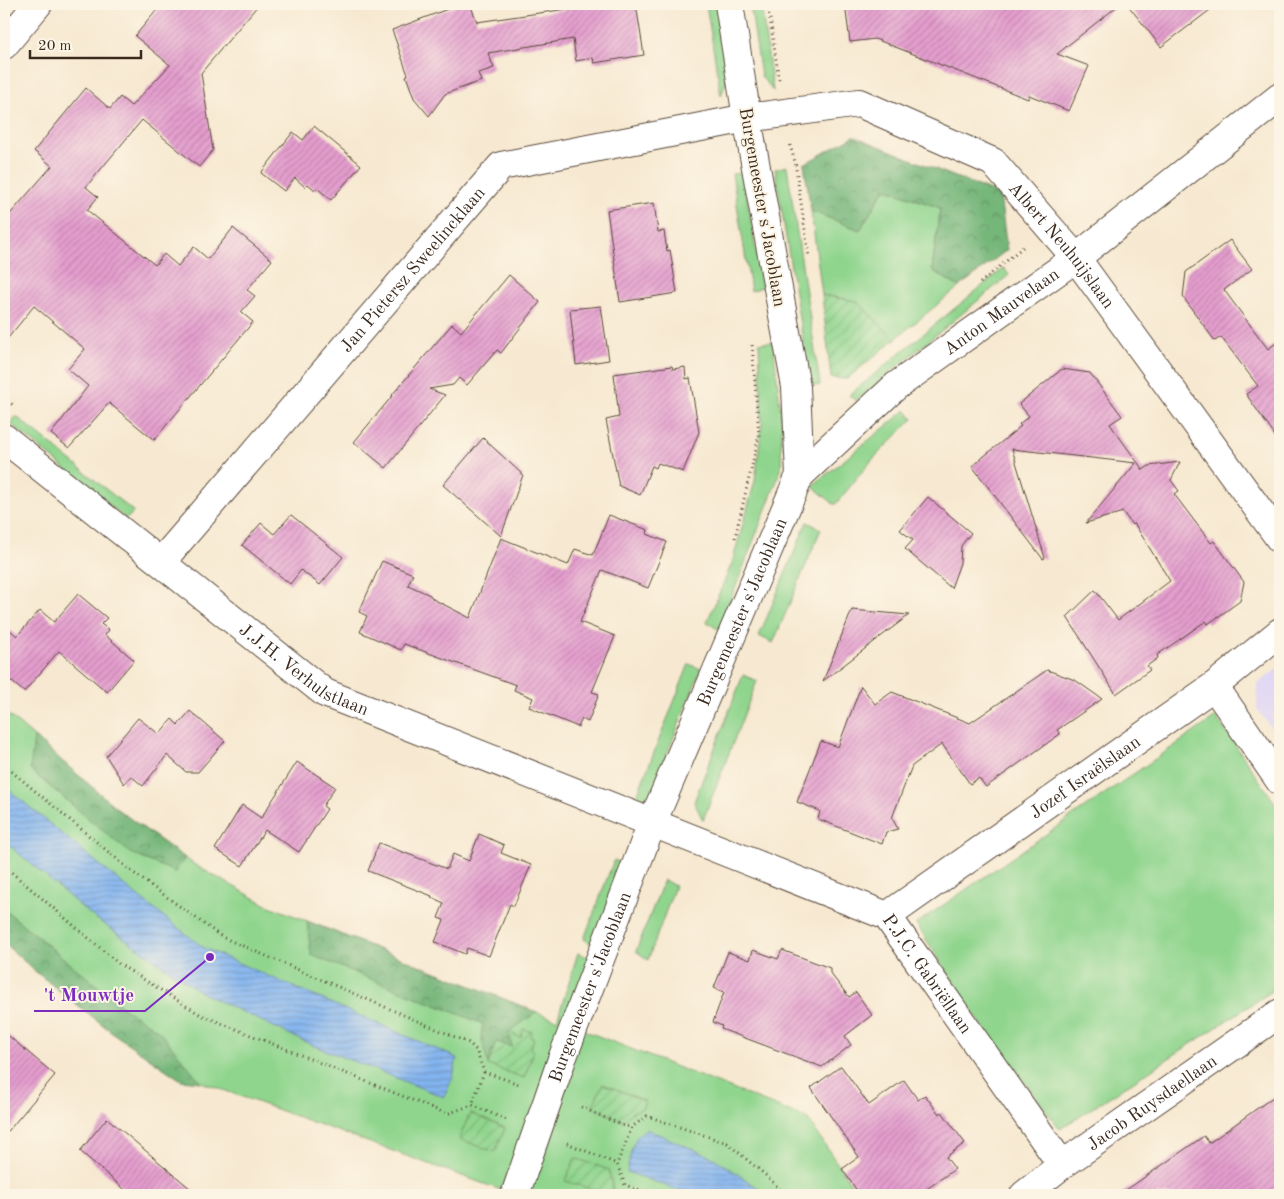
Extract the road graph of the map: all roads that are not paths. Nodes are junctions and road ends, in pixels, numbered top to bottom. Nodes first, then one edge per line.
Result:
1 (38, 4) edge
2 (729, 4) edge
3 (4, 45) edge
4 (1280, 97) edge
5 (747, 118) junction
6 (1076, 258) junction
7 (4, 438) edge
8 (800, 475) junction
9 (1280, 540) edge
10 (161, 562) junction
11 (1280, 632) edge
12 (1214, 686) junction
13 (1280, 781) edge
14 (652, 822) junction
15 (887, 916) junction
16 (1280, 1013) edge
17 (1062, 1165) junction
18 (515, 1195) edge
19 (1024, 1195) edge

1 - 3 street
2 - 5 street, Burgemeester s'Jacoblaan
4 - 6 street, Anton Mauvelaan
5 - 6 street, Albert Neuhuijslaan
5 - 8 street, Burgemeester s'Jacoblaan
5 - 10 street, Jan Pietersz Sweelincklaan
6 - 8 street, Anton Mauvelaan
6 - 9 street, Albert Neuhuijslaan
7 - 10 street, J.J.H. Verhulstlaan
8 - 14 street, Burgemeester s'Jacoblaan
10 - 14 street, J.J.H. Verhulstlaan
11 - 12 street, Jozef Israëlslaan
12 - 13 street
12 - 15 street, Jozef Israëlslaan
14 - 15 street, P.J.C. Gabriëllaan
14 - 18 street, Burgemeester s'Jacoblaan
15 - 17 street, P.J.C. Gabriëllaan
16 - 17 street, Jacob Ruysdaellaan
17 - 19 street, Jacob Ruysdaellaan

